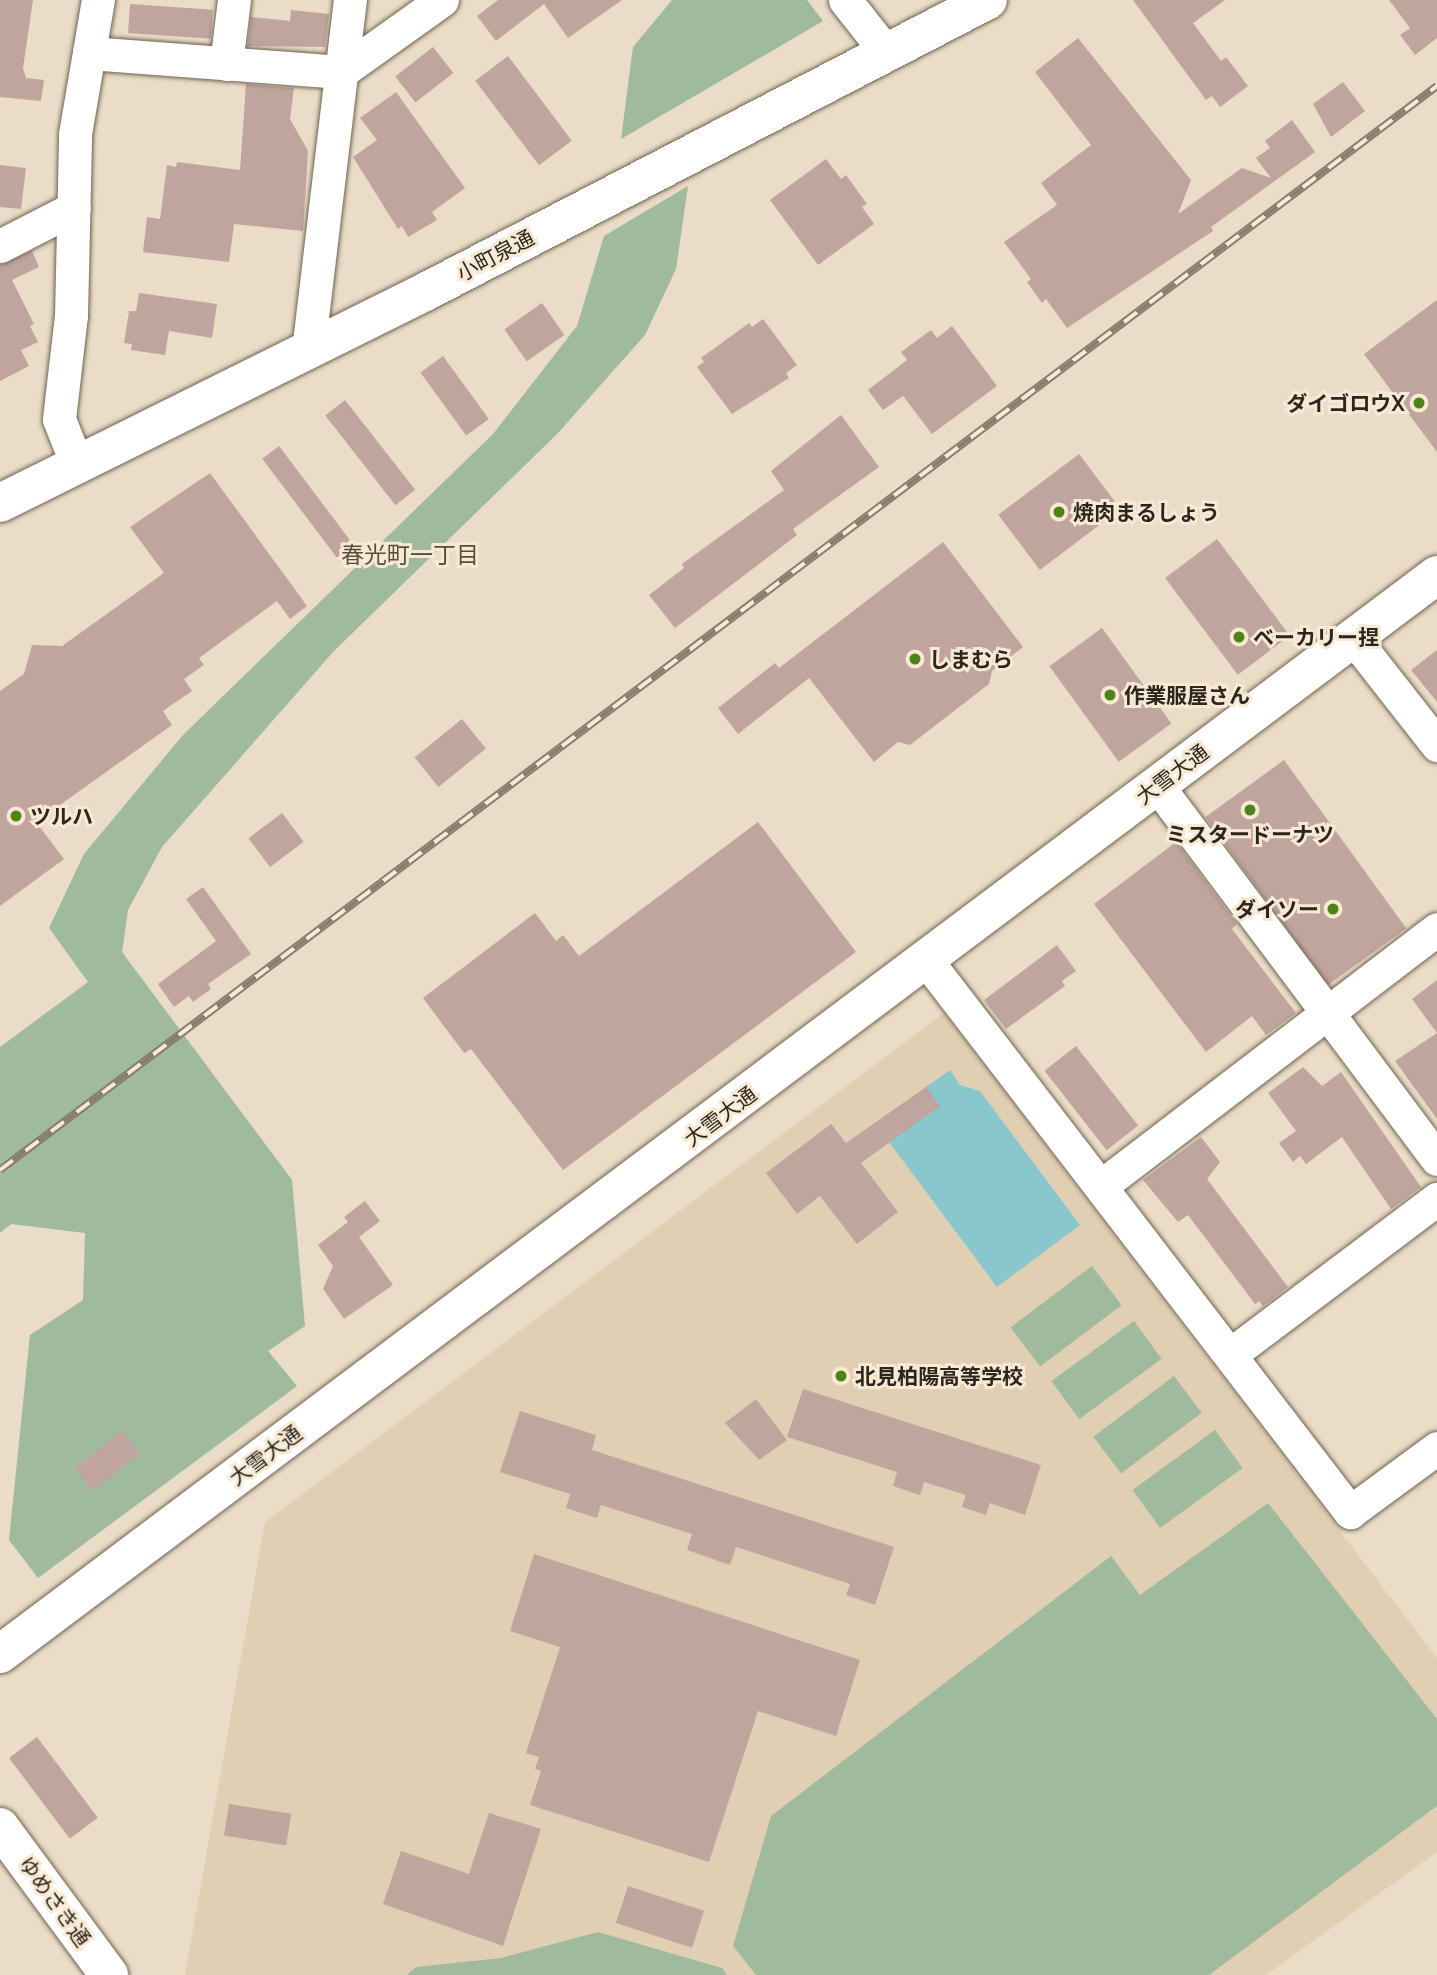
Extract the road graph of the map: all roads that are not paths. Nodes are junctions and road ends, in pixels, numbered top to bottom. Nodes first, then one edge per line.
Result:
1 (98, 0) edge
2 (234, 0) edge
3 (350, 0) edge
4 (442, 0) edge
5 (845, 0) edge
6 (988, 0) edge
7 (886, 52) junction
8 (89, 53) junction
9 (226, 64) junction
10 (341, 72) junction
11 (74, 208) junction
12 (0, 246) edge
13 (308, 351) junction
14 (77, 465) junction
15 (0, 503) edge
16 (1437, 575) edge
17 (1354, 639) junction
18 (1437, 745) edge
19 (1157, 785) junction
20 (1437, 929) edge
21 (928, 961) junction
22 (1326, 1012) junction
23 (1437, 1159) edge
24 (1101, 1186) junction
25 (1437, 1199) edge
26 (1231, 1354) junction
27 (1437, 1448) edge
28 (0, 1654) edge
29 (0, 1827) edge
30 (109, 1975) edge

1 - 8 street
2 - 9 street
3 - 10 street
4 - 10 street
5 - 7 street
6 - 7 main road, 小町泉通
7 - 13 main road, 小町泉通
8 - 9 street
8 - 11 street
9 - 10 street
10 - 13 street
11 - 12 street
11 - 14 street
13 - 14 main road, 小町泉通
14 - 15 main road, 小町泉通
16 - 17 main road, 大雪大通
17 - 18 street
17 - 19 main road, 大雪大通
19 - 21 main road, 大雪大通
19 - 22 street
20 - 22 street
21 - 24 street
21 - 28 main road, 大雪大通
22 - 23 street
22 - 24 street
24 - 26 street
25 - 26 street
26 - 27 street
29 - 30 main road, ゆめさき通

